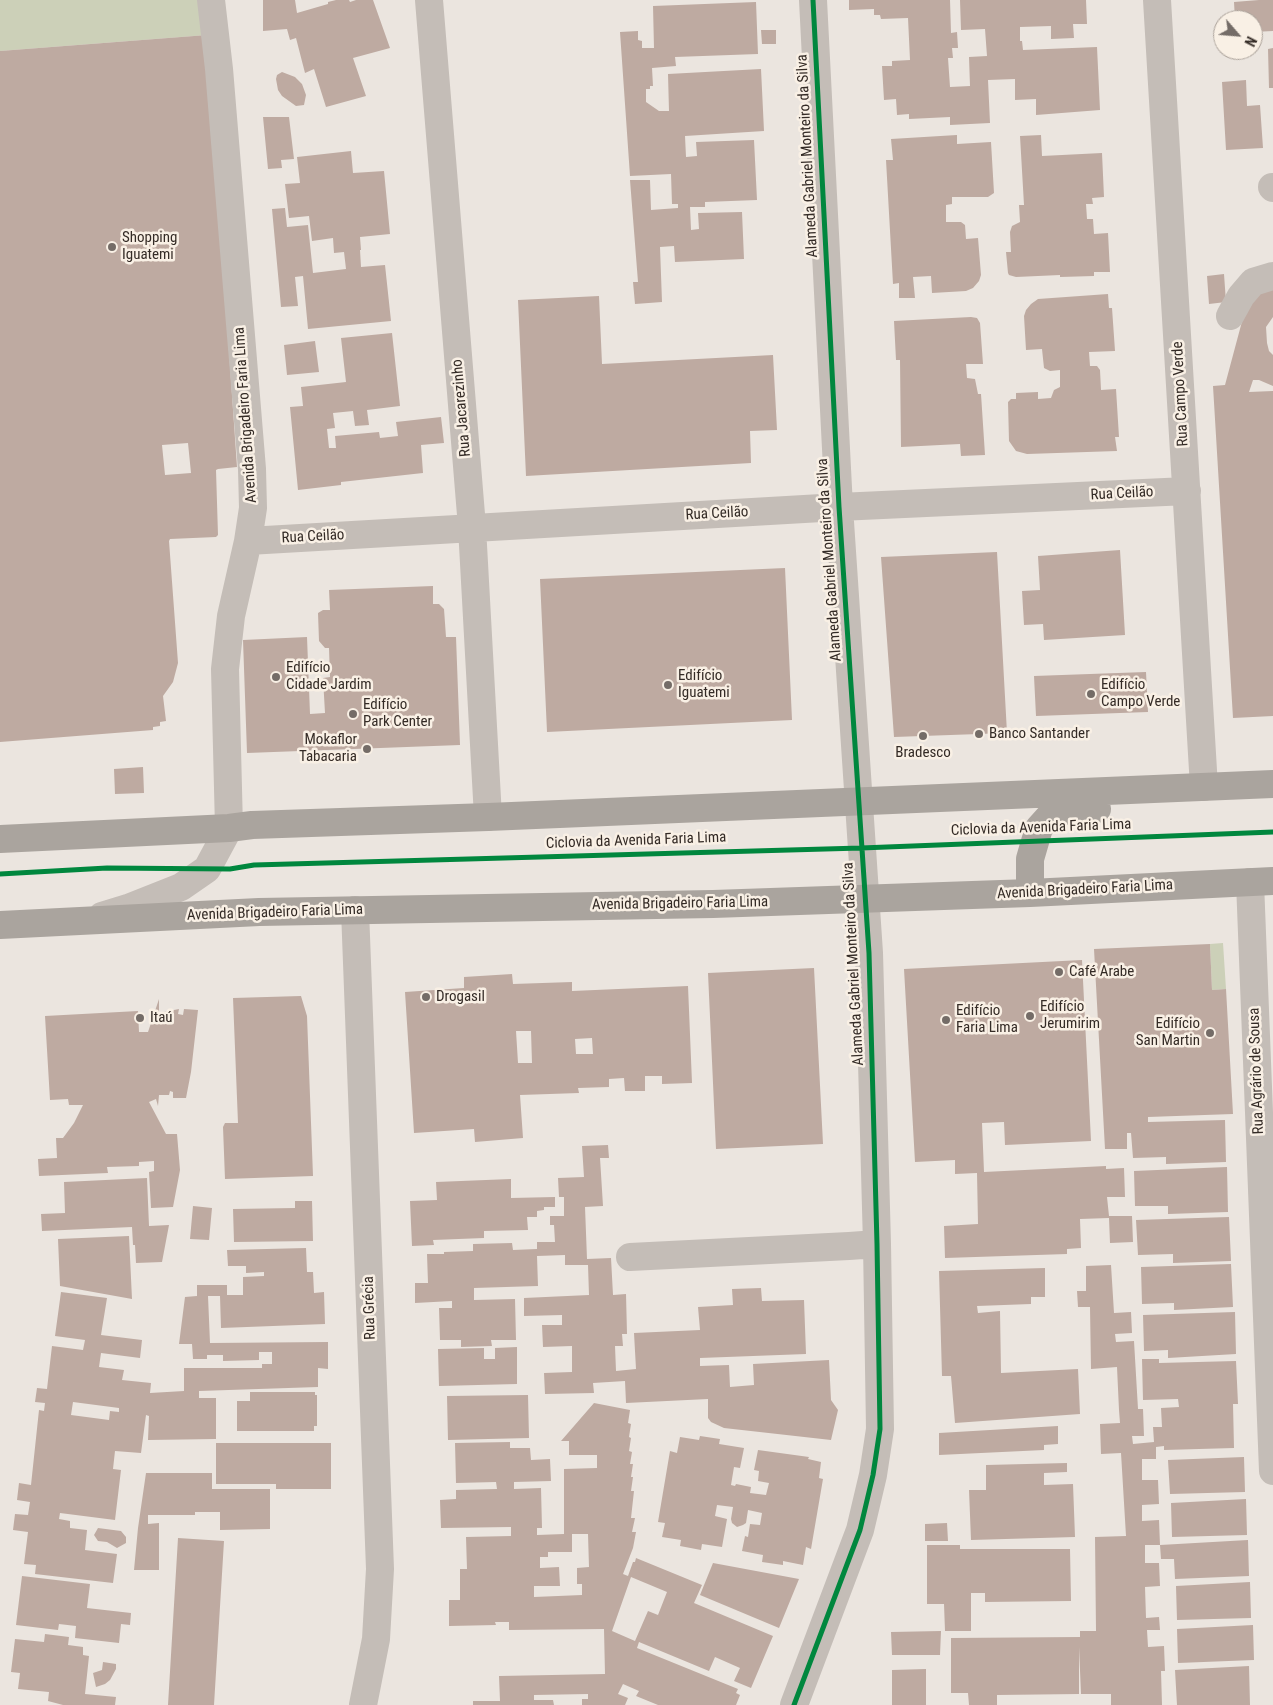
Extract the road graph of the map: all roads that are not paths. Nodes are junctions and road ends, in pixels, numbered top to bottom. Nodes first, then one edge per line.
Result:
1 (212, 0) edge
2 (429, 0) edge
3 (813, 0) edge
4 (1157, 0) edge
5 (1273, 276) edge
6 (1230, 316) dead end
7 (1186, 491) junction
8 (839, 508) junction
9 (472, 528) junction
10 (248, 541) junction
11 (1273, 784) edge
12 (1204, 787) junction
13 (1129, 790) junction
14 (858, 802) junction
15 (488, 817) junction
16 (229, 828) junction
17 (0, 839) edge
18 (1261, 881) edge
19 (1030, 893) junction
20 (865, 898) junction
21 (355, 910) junction
22 (87, 921) junction
23 (0, 925) edge
24 (877, 1244) junction
25 (630, 1257) dead end
26 (1273, 1470) edge
27 (363, 1705) edge
28 (794, 1705) edge

1 - 10 street, Avenida Brigadeiro Faria Lima
2 - 9 street, Rua Jacarezinho
3 - 8 street, Alameda Gabriel Monteiro da Silva
4 - 7 street, Rua Campo Verde
5 - 6 street
7 - 8 street, Rua Ceilão
7 - 12 street, Rua Campo Verde
8 - 9 street, Rua Ceilão
8 - 14 street, Alameda Gabriel Monteiro da Silva
9 - 10 street, Rua Ceilão
9 - 15 street, Rua Jacarezinho
10 - 16 street, Avenida Brigadeiro Faria Lima
11 - 12 highway
12 - 13 highway
13 - 14 highway
13 - 19 highway
14 - 15 highway
14 - 20 street, Alameda Gabriel Monteiro da Silva
15 - 16 highway
16 - 17 highway
16 - 22 street, Avenida Brigadeiro Faria Lima
18 - 19 highway, Avenida Brigadeiro Faria Lima
18 - 26 street, Rua Agrário de Sousa
19 - 20 highway, Avenida Brigadeiro Faria Lima
20 - 21 highway, Avenida Brigadeiro Faria Lima
20 - 24 street, Alameda Gabriel Monteiro da Silva
21 - 22 highway, Avenida Brigadeiro Faria Lima
21 - 27 street, Rua Grécia
22 - 23 highway, Avenida Brigadeiro Faria Lima
24 - 25 street
24 - 28 street, Alameda Gabriel Monteiro da Silva

